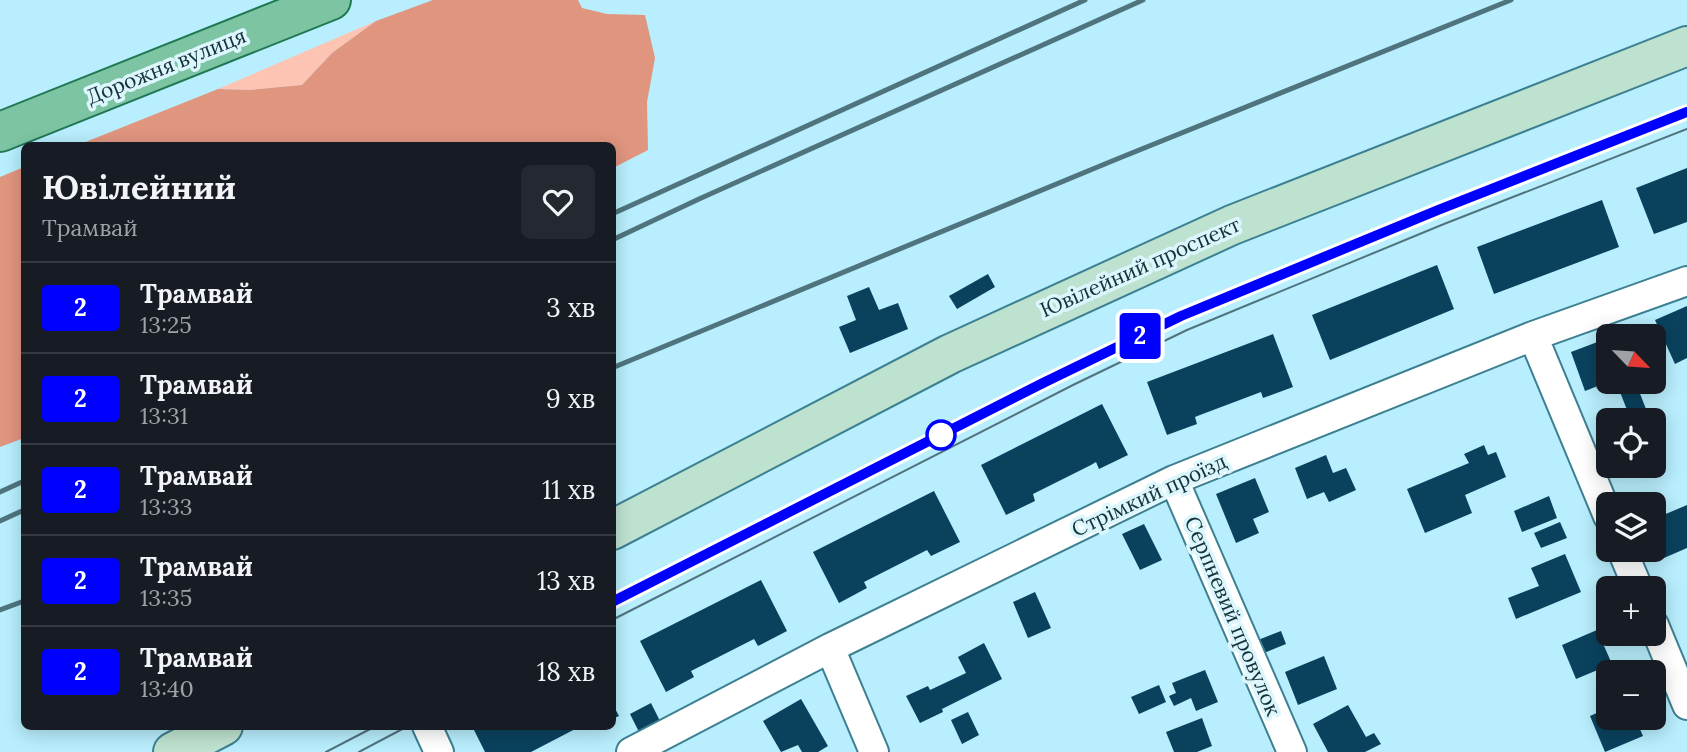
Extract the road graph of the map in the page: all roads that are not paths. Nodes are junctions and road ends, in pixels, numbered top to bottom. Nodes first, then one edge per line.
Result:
1 (331, 0) edge
2 (1687, 46) edge
3 (0, 132) edge
4 (1687, 281) edge
5 (1533, 336) junction
6 (1174, 480) junction
7 (1598, 492) edge
8 (616, 528) edge
9 (1663, 646) edge
10 (830, 648) junction
11 (1687, 705) edge
12 (215, 730) edge
13 (428, 730) edge
14 (173, 752) edge
15 (439, 752) edge
16 (631, 752) edge
17 (874, 752) edge
18 (1292, 752) edge

1 - 3 main road, Дорожня вулиця
2 - 8 main road, Ювілейний проспект
4 - 5 street, Стрімкий проїзд
5 - 6 street, Стрімкий проїзд
5 - 7 street
6 - 10 street, Стрімкий проїзд
6 - 18 street, Серпневий провулок
9 - 11 street
10 - 16 street, Стрімкий проїзд
10 - 17 street
12 - 14 main road
13 - 15 street

